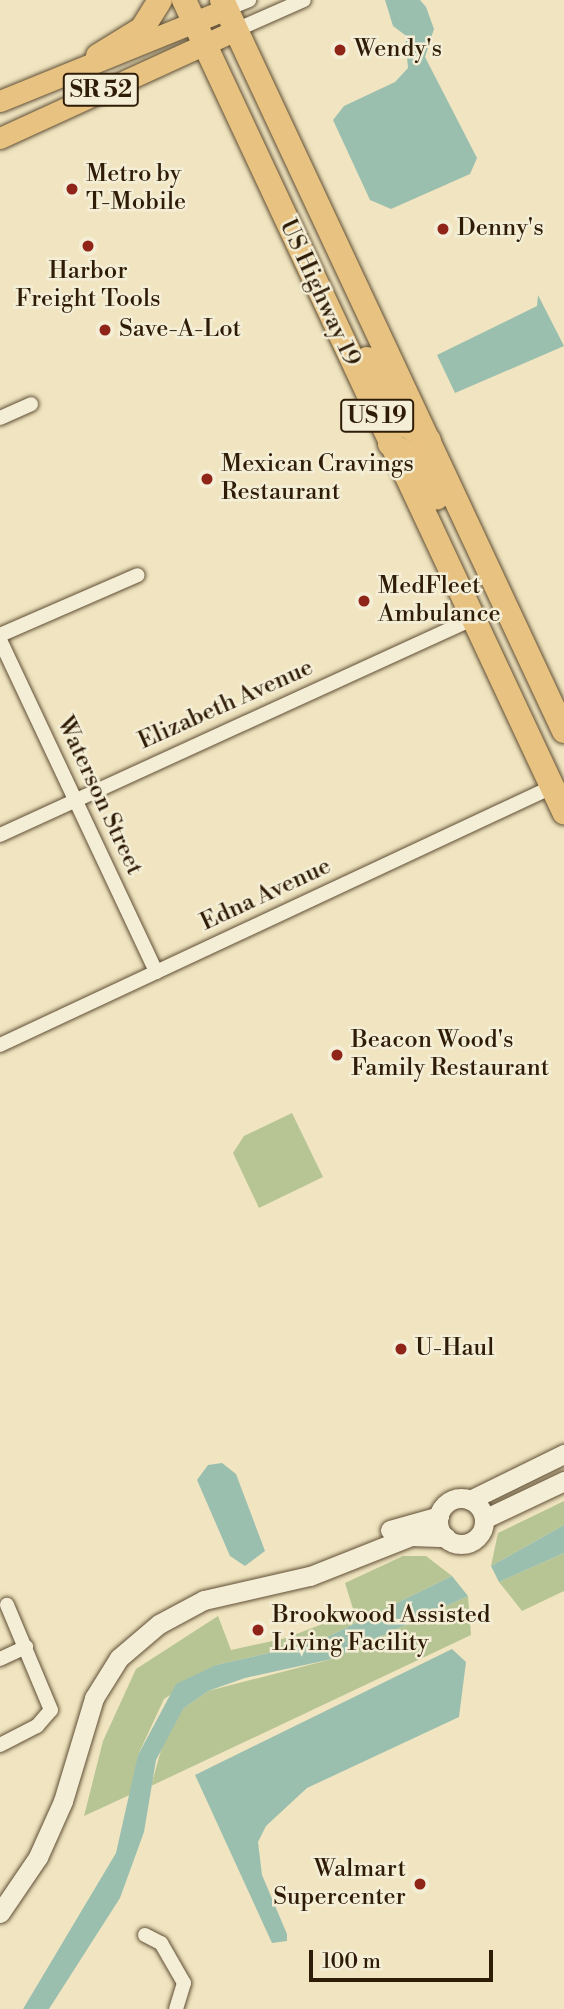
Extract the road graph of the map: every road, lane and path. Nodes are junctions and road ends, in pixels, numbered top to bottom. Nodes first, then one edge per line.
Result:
1 (160, 0) edge
2 (304, 0) edge
3 (189, 10) edge
4 (233, 10) edge
5 (203, 44) junction
6 (98, 56) junction
7 (0, 101) edge
8 (0, 138) edge
9 (334, 324) junction
10 (31, 404) dead end
11 (0, 418) edge
12 (429, 440) junction
13 (390, 444) junction
14 (138, 575) dead end
15 (472, 619) junction
16 (515, 626) junction
17 (0, 638) edge
18 (564, 731) edge
19 (558, 788) edge
20 (75, 799) junction
21 (564, 812) edge
22 (0, 835) edge
23 (156, 972) junction
24 (0, 1045) edge
25 (564, 1454) edge
26 (564, 1481) edge
27 (470, 1500) junction
28 (439, 1516) junction
29 (484, 1519) junction
30 (446, 1537) junction
31 (310, 1576) junction
32 (7, 1605) dead end
33 (26, 1647) junction
34 (0, 1659) edge
35 (0, 1745) edge
36 (0, 1913) edge
37 (145, 1935) dead end
38 (176, 2009) edge

1 - 6 highway
2 - 4 street
3 - 4 main road, SR 52
3 - 5 highway, US Highway 19 / US 19
3 - 6 main road, SR 52
4 - 5 main road, SR 52
4 - 12 highway, US Highway 19 / US 19
5 - 8 main road, SR 52
5 - 9 highway, US Highway 19 / US 19
6 - 7 main road, SR 52
9 - 12 highway
9 - 13 highway, US Highway 19 / US 19
10 - 11 street
12 - 16 highway, US Highway 19 / US 19
13 - 15 highway, US Highway 19 / US 19
13 - 16 highway
14 - 17 street
15 - 19 highway, US Highway 19 / US 19
15 - 20 street, Elizabeth Avenue
16 - 18 highway, US Highway 19 / US 19
17 - 20 street, Waterson Street
19 - 21 highway, US Highway 19 / US 19
19 - 23 street, Edna Avenue
20 - 22 street, Elizabeth Avenue
20 - 23 street, Waterson Street
23 - 24 street, Edna Avenue
25 - 27 street
26 - 29 street
27 - 28 street
27 - 29 street
28 - 30 street
28 - 31 street
29 - 30 street
30 - 31 street
31 - 36 street
32 - 33 street
33 - 34 street
33 - 35 street
37 - 38 street

